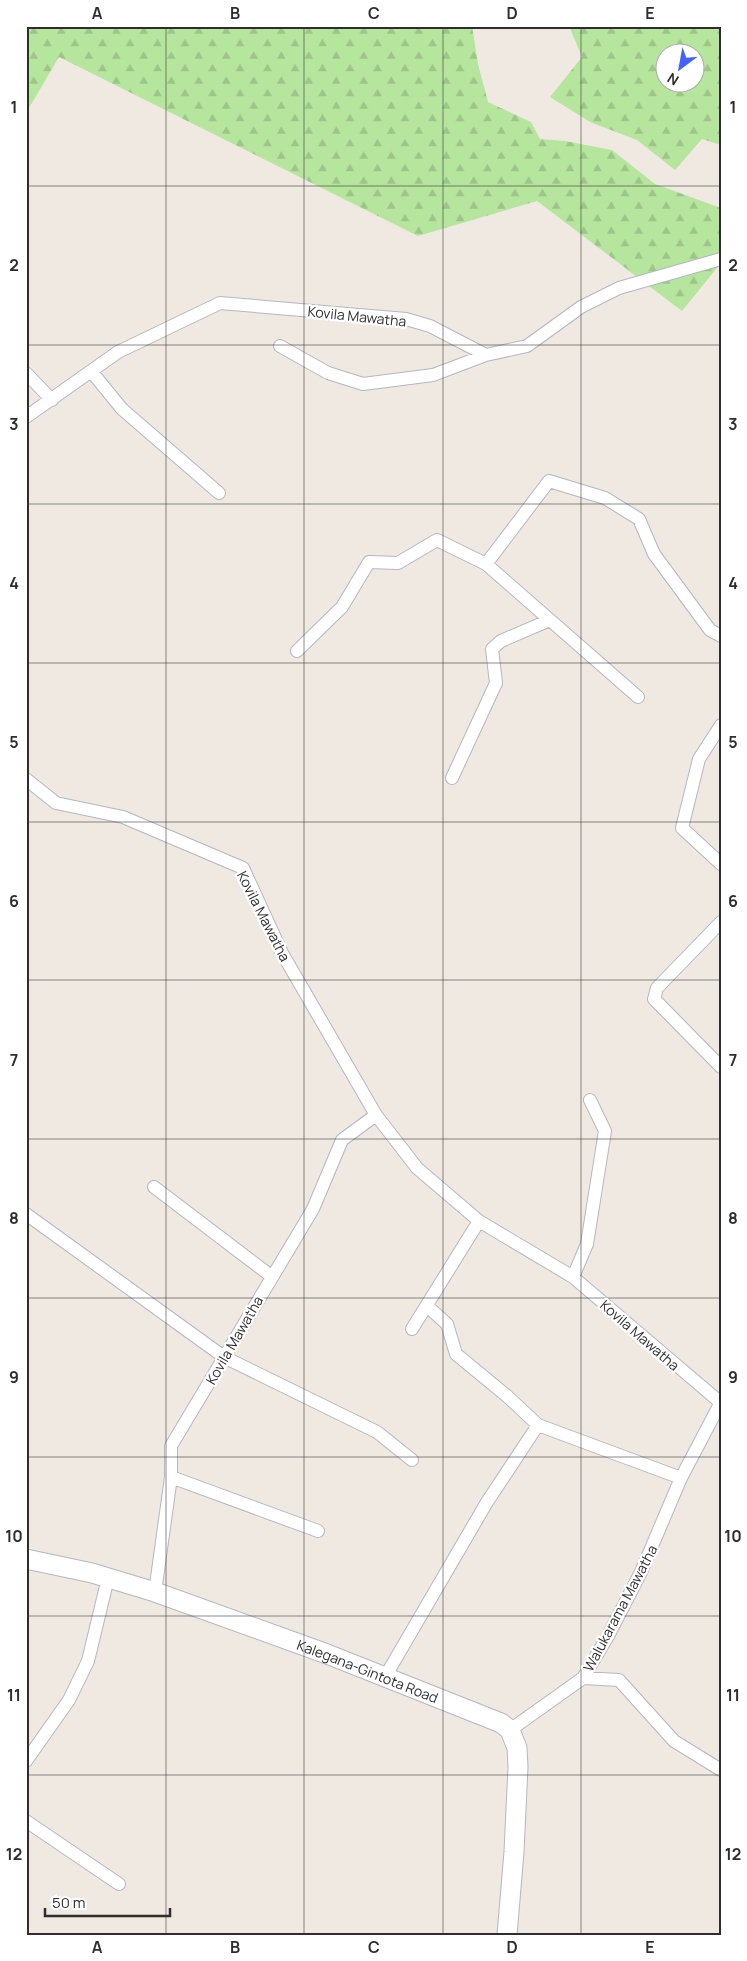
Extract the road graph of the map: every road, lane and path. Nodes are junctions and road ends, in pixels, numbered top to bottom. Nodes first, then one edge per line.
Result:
1 (721, 259) edge
2 (280, 346) dead end
3 (486, 355) junction
4 (91, 371) junction
5 (26, 374) edge
6 (52, 400) junction
7 (26, 417) edge
8 (219, 493) dead end
9 (486, 564) junction
10 (550, 620) junction
11 (721, 636) edge
12 (297, 651) dead end
13 (638, 697) dead end
14 (721, 725) edge
15 (452, 778) dead end
16 (26, 779) edge
17 (721, 864) edge
18 (721, 922) edge
19 (721, 1067) edge
20 (590, 1100) dead end
21 (376, 1115) junction
22 (154, 1187) dead end
23 (26, 1214) edge
24 (479, 1221) junction
25 (271, 1276) junction
26 (573, 1276) junction
27 (427, 1306) junction
28 (412, 1329) dead end
29 (224, 1357) junction
30 (721, 1403) edge
31 (538, 1425) junction
32 (412, 1460) dead end
33 (171, 1477) junction
34 (681, 1478) junction
35 (318, 1531) dead end
36 (26, 1559) edge
37 (108, 1578) junction
38 (155, 1592) junction
39 (386, 1677) junction
40 (583, 1678) junction
41 (510, 1730) junction
42 (26, 1761) edge
43 (721, 1770) edge
44 (26, 1820) edge
45 (119, 1884) dead end
46 (507, 1935) edge

1 - 3 street
2 - 3 street
3 - 4 street, Kovila Mawatha
4 - 6 street, Kovila Mawatha
4 - 8 street
5 - 6 street
6 - 7 street, Kovila Mawatha
9 - 10 street
9 - 11 street
9 - 12 street
10 - 13 street
10 - 15 street
14 - 17 street
16 - 21 street, Kovila Mawatha
18 - 19 street
20 - 26 street
21 - 24 street, Kovila Mawatha
21 - 25 street, Kovila Mawatha
22 - 25 street
23 - 29 street
24 - 26 street, Kovila Mawatha
24 - 27 street
25 - 29 street, Kovila Mawatha
26 - 30 street, Kovila Mawatha
27 - 28 street
27 - 31 street
29 - 32 street
29 - 33 street, Kovila Mawatha
30 - 34 street, Walukarama Mawatha
31 - 34 street
31 - 39 street
33 - 35 street
33 - 38 street, Kovila Mawatha
34 - 40 street, Walukarama Mawatha
36 - 37 main road, Kalegana-Gintota Road
37 - 38 main road, Kalegana-Gintota Road
37 - 42 street
38 - 39 main road, Kalegana-Gintota Road
39 - 41 main road, Kalegana-Gintota Road
40 - 41 street, Walukarama Mawatha
40 - 43 street
41 - 46 main road
44 - 45 street

